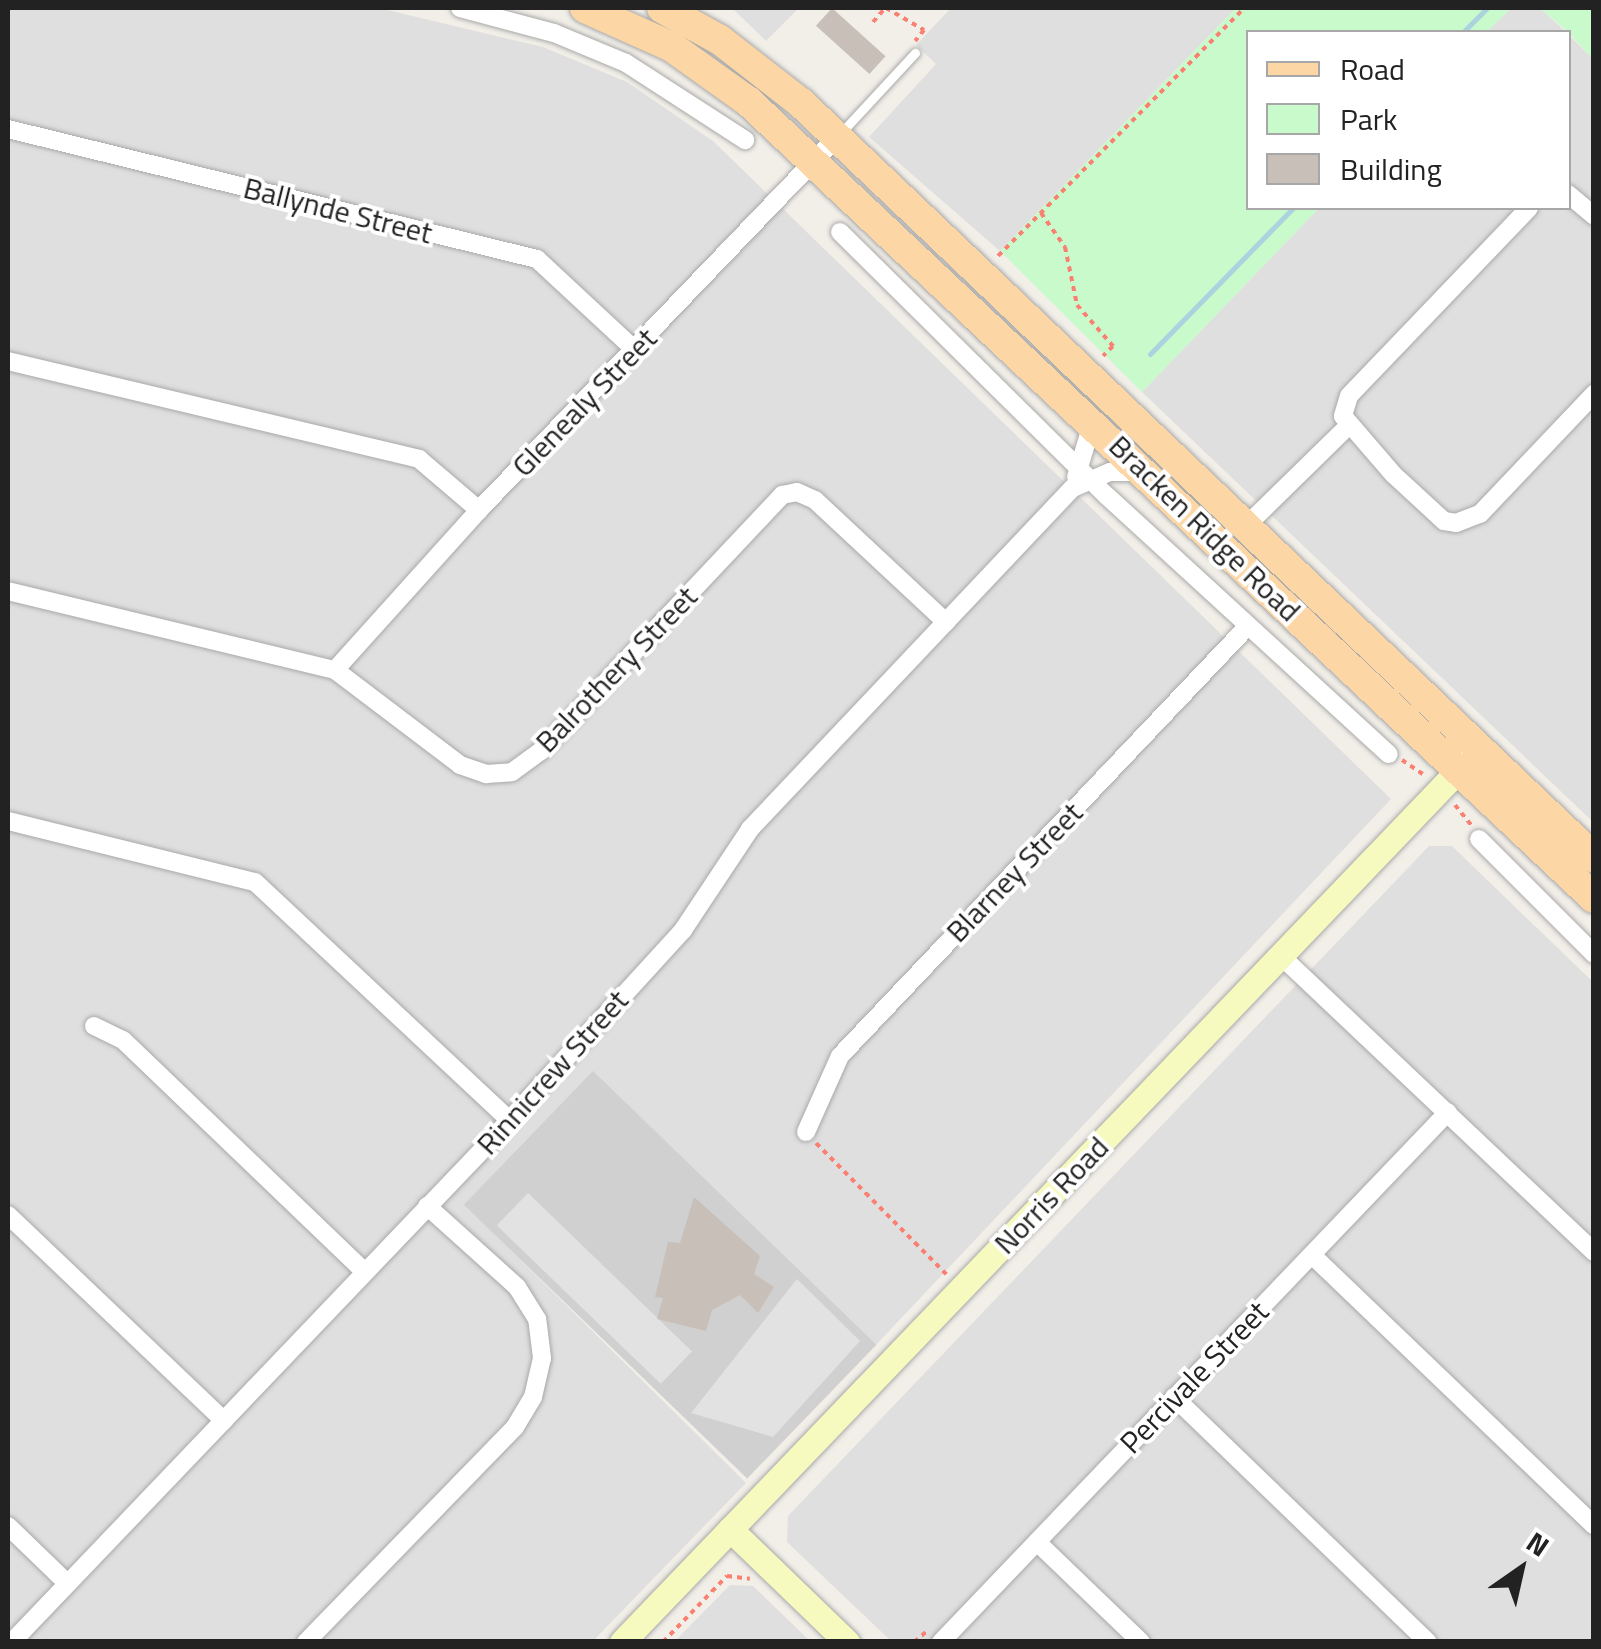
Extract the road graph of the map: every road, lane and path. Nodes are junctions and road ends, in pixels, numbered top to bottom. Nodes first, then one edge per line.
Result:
1 (460, 8) edge
2 (585, 8) edge
3 (662, 8) edge
4 (886, 8) edge
5 (1244, 8) edge
6 (873, 22) dead end
7 (908, 42) dead end
8 (915, 53) dead end
9 (700, 65) junction
10 (689, 101) junction
11 (8, 129) edge
12 (837, 137) junction
13 (745, 140) dead end
14 (814, 162) junction
15 (1571, 197) edge
16 (1526, 210) edge
17 (1042, 213) junction
18 (1594, 216) edge
19 (840, 232) dead end
20 (991, 264) dead end
21 (636, 351) junction
22 (8, 361) edge
23 (1095, 363) dead end
24 (1590, 403) edge
25 (1093, 420) junction
26 (1347, 427) junction
27 (1147, 472) junction
28 (1080, 478) junction
29 (479, 510) junction
30 (1246, 526) junction
31 (8, 592) edge
32 (946, 622) junction
33 (1246, 628) junction
34 (335, 670) junction
35 (1397, 757) joint
36 (1469, 759) junction
37 (1420, 770) dead end
38 (1462, 812) dead end
39 (8, 821) edge
40 (1475, 832) joint
41 (1594, 858) edge
42 (1594, 898) edge
43 (1594, 954) edge
44 (1281, 956) junction
45 (94, 1026) dead end
46 (1448, 1112) junction
47 (508, 1118) junction
48 (806, 1132) joint
49 (428, 1206) junction
50 (8, 1215) edge
51 (1594, 1252) edge
52 (1312, 1256) junction
53 (364, 1271) junction
54 (946, 1275) dead end
55 (1174, 1397) junction
56 (224, 1421) junction
57 (1594, 1525) edge
58 (8, 1526) edge
59 (730, 1529) junction
60 (1036, 1542) junction
61 (67, 1583) junction
62 (757, 1584) dead end
63 (12, 1642) edge
64 (306, 1642) edge
65 (622, 1642) edge
66 (663, 1642) edge
67 (846, 1642) edge
68 (940, 1642) edge
69 (1141, 1642) edge
70 (1428, 1642) edge

1 - 10 street
2 - 9 main road, Bracken Ridge Road
3 - 12 main road, Bracken Ridge Road
4 - 6 path
4 - 7 path
5 - 17 path
8 - 12 lane
9 - 10 street
9 - 14 main road, Bracken Ridge Road
10 - 13 street
11 - 21 street, Ballynde Street
12 - 14 street, Glenealy Street
12 - 30 main road, Bracken Ridge Road
14 - 21 street, Glenealy Street
14 - 25 main road, Bracken Ridge Road
15 - 18 street
16 - 26 street
17 - 20 path
17 - 23 path
19 - 28 street, Bracken Ridge Road
21 - 29 street, Glenealy Street
22 - 29 street
24 - 26 street
25 - 27 main road, Bracken Ridge Road
25 - 28 street, Rinnicrew Street
26 - 30 street
27 - 28 street
27 - 36 main road, Bracken Ridge Road
28 - 32 street, Rinnicrew Street
28 - 33 street, Bracken Ridge Road
29 - 34 street, Glenealy Street
30 - 36 main road, Bracken Ridge Road
31 - 34 street, Balrothery Street
32 - 34 street, Balrothery Street
32 - 47 street, Rinnicrew Street
33 - 35 street, Bracken Ridge Road
33 - 48 street, Blarney Street
35 - 37 path
36 - 41 main road, Bracken Ridge Road
36 - 42 main road, Bracken Ridge Road
36 - 44 main road, Norris Road
38 - 40 path
39 - 47 street
40 - 43 street
44 - 46 street
44 - 59 main road, Norris Road
45 - 53 street
46 - 51 street
46 - 52 street, Percivale Street
47 - 49 street, Rinnicrew Street
48 - 54 path
49 - 53 street, Rinnicrew Street
49 - 64 street
50 - 56 street
52 - 55 street, Percivale Street
52 - 57 street
53 - 56 street, Rinnicrew Street
55 - 60 street, Percivale Street
55 - 70 street
56 - 61 street, Rinnicrew Street
58 - 61 street
59 - 65 main road, Norris Road
59 - 67 main road
60 - 68 street, Percivale Street
60 - 69 street
61 - 63 street, Rinnicrew Street
62 - 66 path

